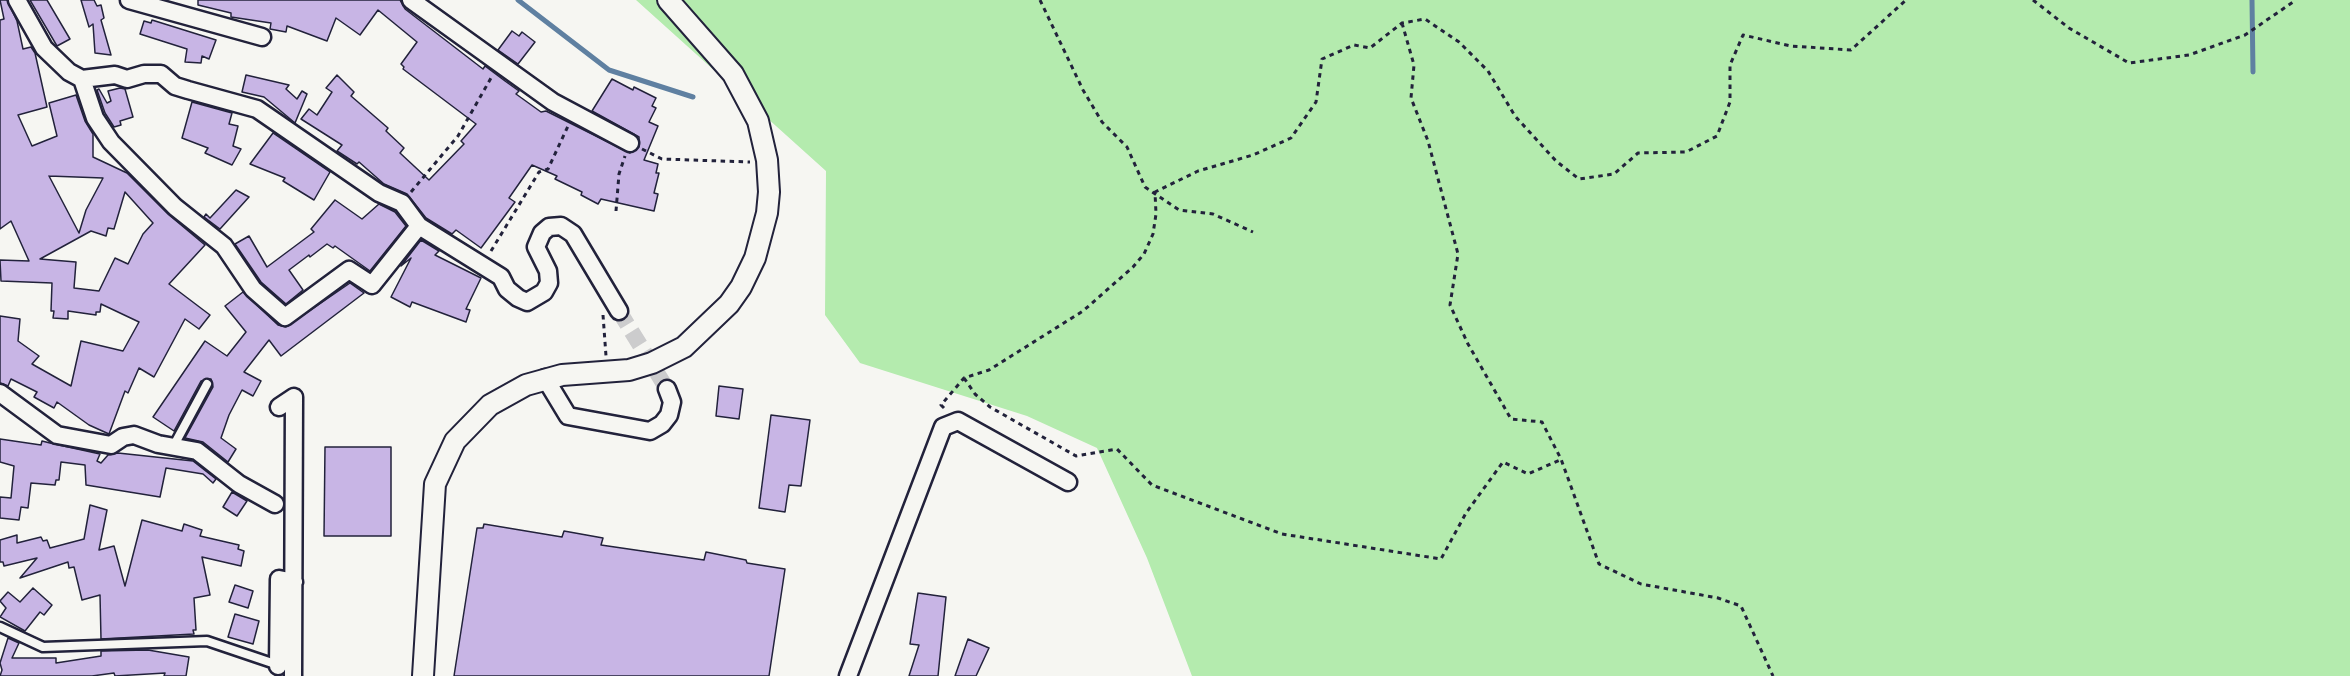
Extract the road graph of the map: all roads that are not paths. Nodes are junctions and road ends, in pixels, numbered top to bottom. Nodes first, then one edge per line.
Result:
1 (17, 0) edge
2 (129, 0) edge
3 (411, 0) edge
4 (668, 0) edge
5 (262, 37) dead end
6 (82, 79) junction
7 (630, 143) road end
8 (419, 226) junction
9 (619, 311) tunnel mouth
10 (545, 378) junction
11 (207, 384) dead end
12 (667, 389) tunnel mouth
13 (0, 393) edge
14 (279, 407) dead end
15 (172, 447) junction
16 (1068, 482) dead end
17 (275, 504) dead end
18 (294, 582) junction
19 (0, 627) edge
20 (278, 666) joint
21 (293, 676) edge
22 (423, 676) edge
23 (848, 676) edge

1 - 6 street
2 - 5 street
3 - 7 street
4 - 10 street
6 - 8 street
6 - 8 street
8 - 9 street
10 - 12 street
10 - 22 street
11 - 15 lane
13 - 15 street
14 - 18 street
15 - 17 street
16 - 23 street
18 - 20 street
18 - 21 street
19 - 20 lane

